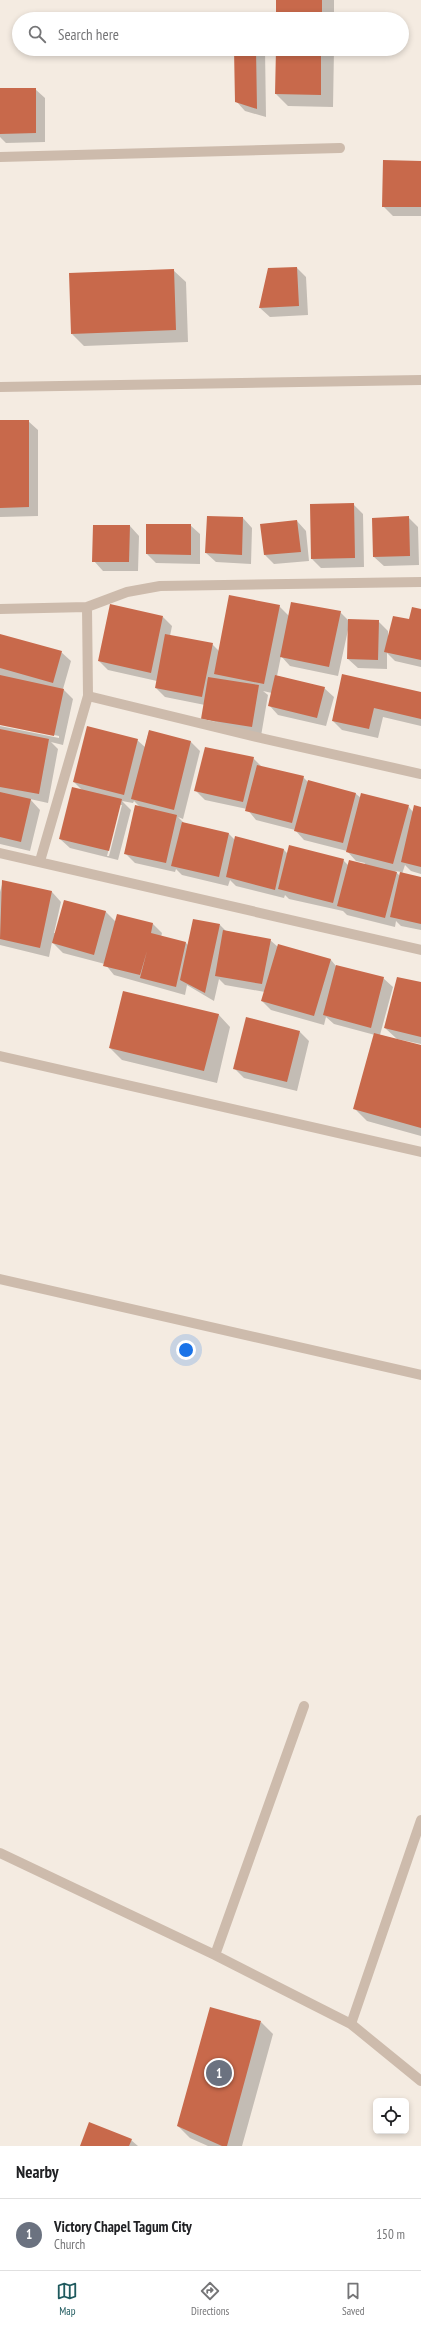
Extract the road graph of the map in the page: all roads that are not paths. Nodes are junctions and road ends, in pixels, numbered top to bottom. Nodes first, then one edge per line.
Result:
1 (340, 148) dead end
2 (0, 157) edge
3 (421, 380) edge
4 (0, 387) edge
5 (421, 582) edge
6 (86, 606) junction
7 (0, 609) edge
8 (88, 696) junction
9 (421, 774) edge
10 (0, 853) edge
11 (40, 861) junction
12 (421, 950) edge
13 (0, 1056) edge
14 (421, 1152) edge
15 (0, 1279) edge
16 (421, 1375) edge
17 (304, 1706) dead end
18 (421, 1820) edge
19 (0, 1853) edge
20 (215, 1955) junction
21 (351, 2024) junction
22 (421, 2081) edge

1 - 2 street
3 - 4 street
5 - 6 street
6 - 7 street
6 - 8 street
8 - 9 street
8 - 11 street
10 - 11 street
11 - 12 street
13 - 14 street
15 - 16 street
17 - 20 street
18 - 21 street
19 - 20 street
20 - 21 street
21 - 22 street

